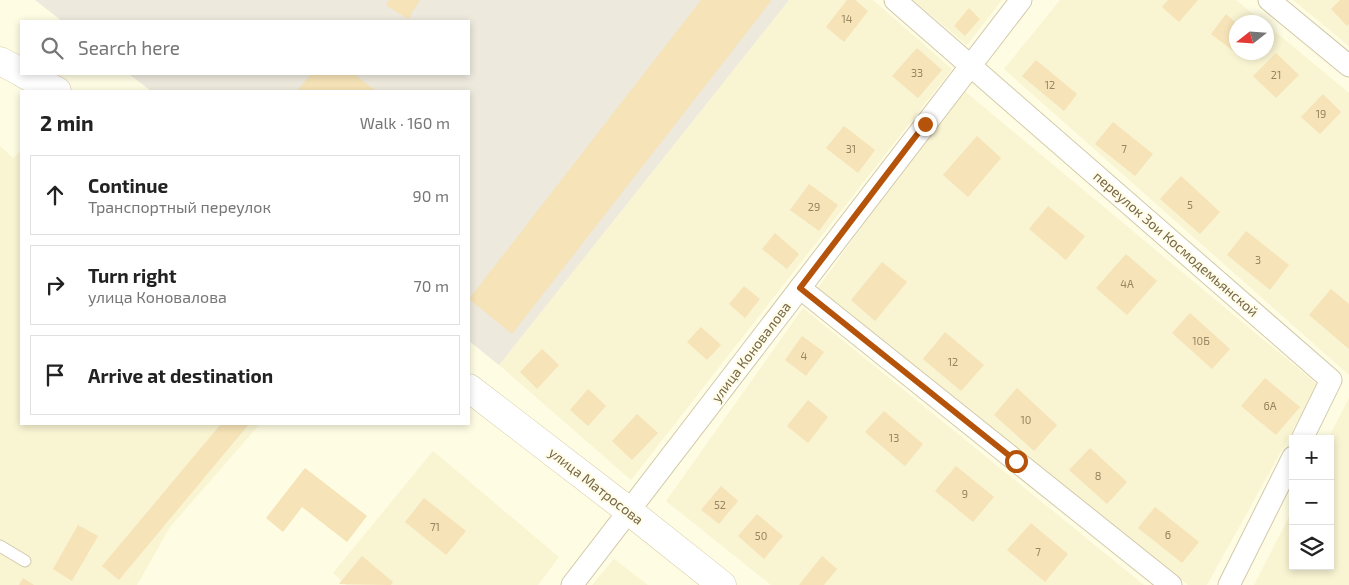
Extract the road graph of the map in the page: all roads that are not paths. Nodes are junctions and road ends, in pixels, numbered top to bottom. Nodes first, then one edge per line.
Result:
1 (894, 0) edge
2 (1021, 0) edge
3 (1269, 0) edge
4 (0, 61) edge
5 (971, 65) junction
6 (1349, 66) edge
7 (20, 72) edge
8 (26, 75) edge
9 (55, 90) edge
10 (800, 288) junction
11 (470, 389) edge
12 (1304, 435) edge
13 (1289, 465) edge
14 (629, 511) junction
15 (0, 546) edge
16 (25, 561) dead end
17 (572, 585) edge
18 (722, 585) edge
19 (1171, 585) edge
20 (1229, 585) edge

1 - 5 street
2 - 5 street, улица Коновалова
3 - 6 street
4 - 7 main road
5 - 10 street, улица Коновалова
5 - 12 street, переулок Зои Космодемьянской
8 - 9 main road
10 - 14 street, улица Коновалова
10 - 19 street
11 - 14 main road, улица Матросова
13 - 20 street
14 - 17 street, улица Коновалова
14 - 18 main road, улица Матросова
15 - 16 lane

